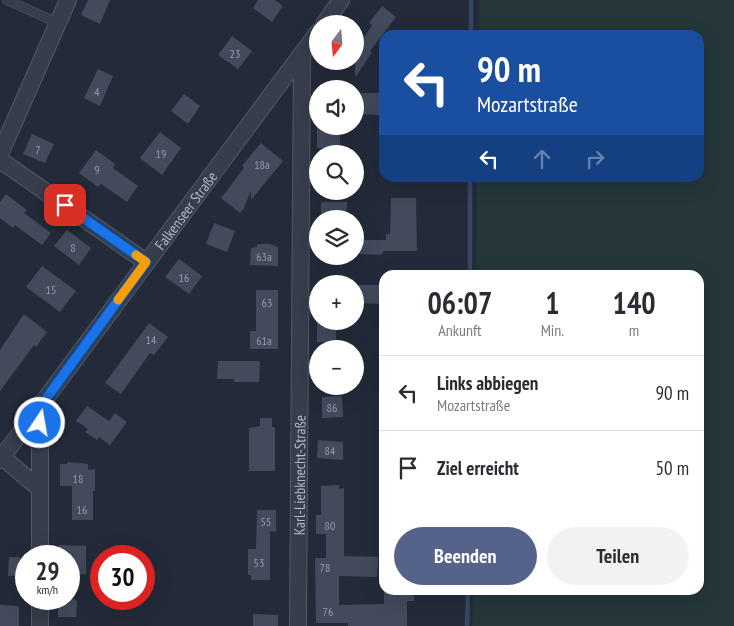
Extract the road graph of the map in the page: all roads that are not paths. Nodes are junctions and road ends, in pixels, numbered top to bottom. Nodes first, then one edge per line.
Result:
1 (7, 0) edge
2 (68, 0) edge
3 (341, 0) edge
4 (330, 15) edge
5 (58, 23) junction
6 (309, 44) edge
7 (302, 54) junction
8 (0, 154) edge
9 (0, 160) edge
10 (146, 262) junction
11 (40, 407) junction
12 (1, 458) edge
13 (40, 489) junction
14 (40, 545) edge
15 (40, 610) edge
16 (40, 626) edge
17 (298, 626) edge

1 - 5 lane
2 - 5 street
3 - 4 street
5 - 8 street
6 - 7 street, Falkenseer Straße
7 - 10 street, Falkenseer Straße
7 - 17 street, Karl-Liebknecht-Straße
9 - 10 street
10 - 11 street, Falkenseer Straße
11 - 12 street, Falkenseer Straße
11 - 13 street
12 - 13 street
13 - 14 street
15 - 16 street

